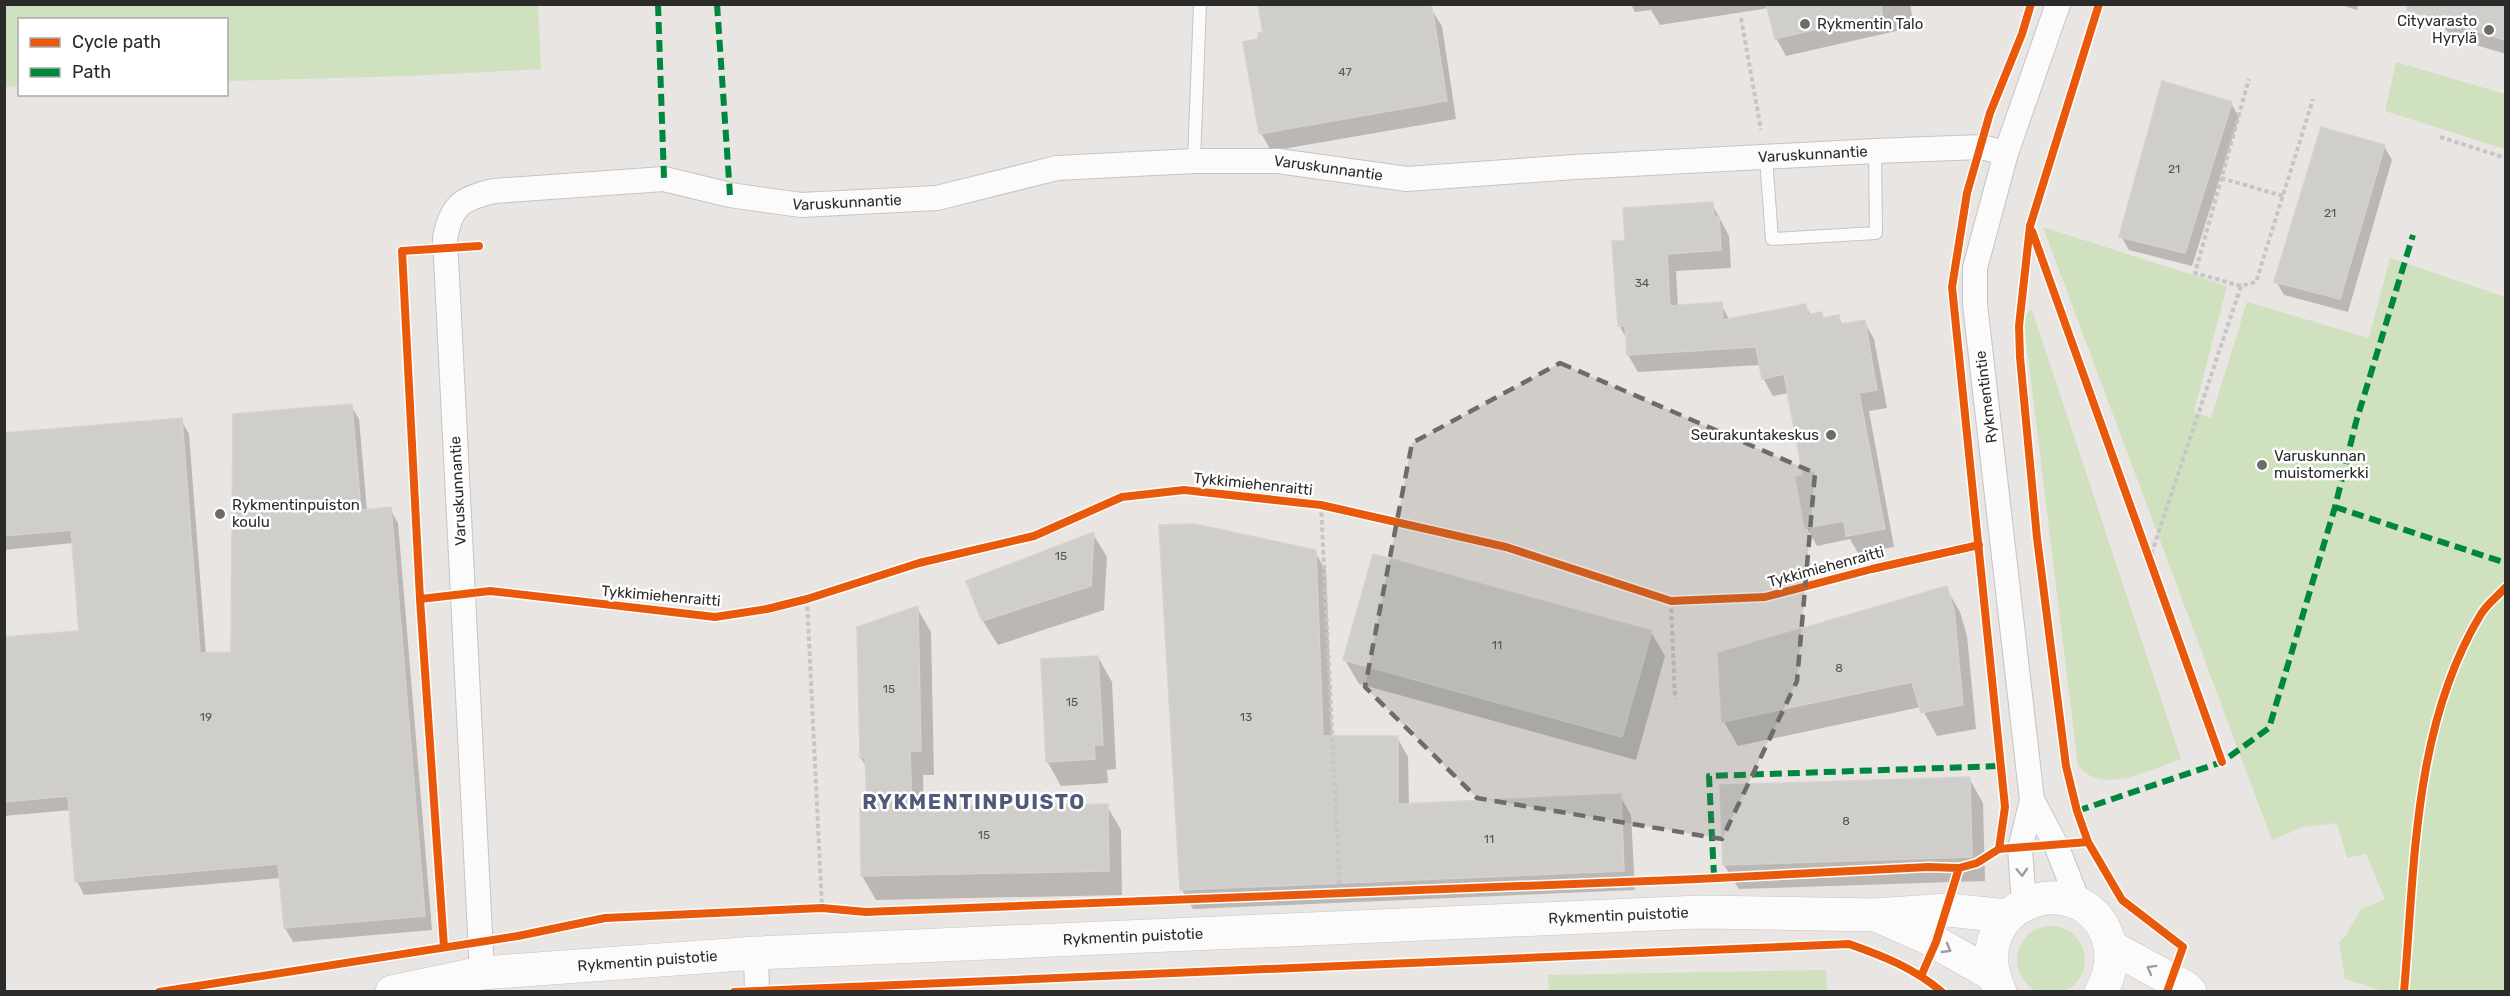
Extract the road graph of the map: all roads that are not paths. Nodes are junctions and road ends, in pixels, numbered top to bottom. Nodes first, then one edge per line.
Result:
1 (1200, 4) edge
2 (2058, 4) edge
3 (1875, 151) junction
4 (2006, 153) junction
5 (1766, 158) junction
6 (1194, 161) junction
7 (2032, 800) junction
8 (2079, 904) junction
9 (2015, 910) junction
10 (1875, 915) junction
11 (2111, 947) junction
12 (756, 953) junction
13 (482, 973) junction
14 (1996, 983) edge
15 (757, 990) edge
16 (392, 992) edge
17 (2101, 992) edge
18 (2190, 992) edge

1 - 6 lane
2 - 4 street, Rykmentintie
3 - 4 street, Varuskunnantie
3 - 5 street, Varuskunnantie
3 - 5 lane
4 - 7 street, Rykmentintie
5 - 6 street, Varuskunnantie
6 - 13 street, Varuskunnantie
7 - 8 street, Rykmentintie
7 -> 9 street, Rykmentintie
8 - 9 street, Rykmentin puistotie
8 - 11 street
9 - 10 street, Rykmentin puistotie
9 - 14 street
10 - 12 street, Rykmentin puistotie
10 -> 14 street, Rykmentin puistotie
11 - 17 street
18 -> 11 street
12 - 13 street, Rykmentin puistotie
12 - 15 street
13 - 16 street, Rykmentin puistotie

